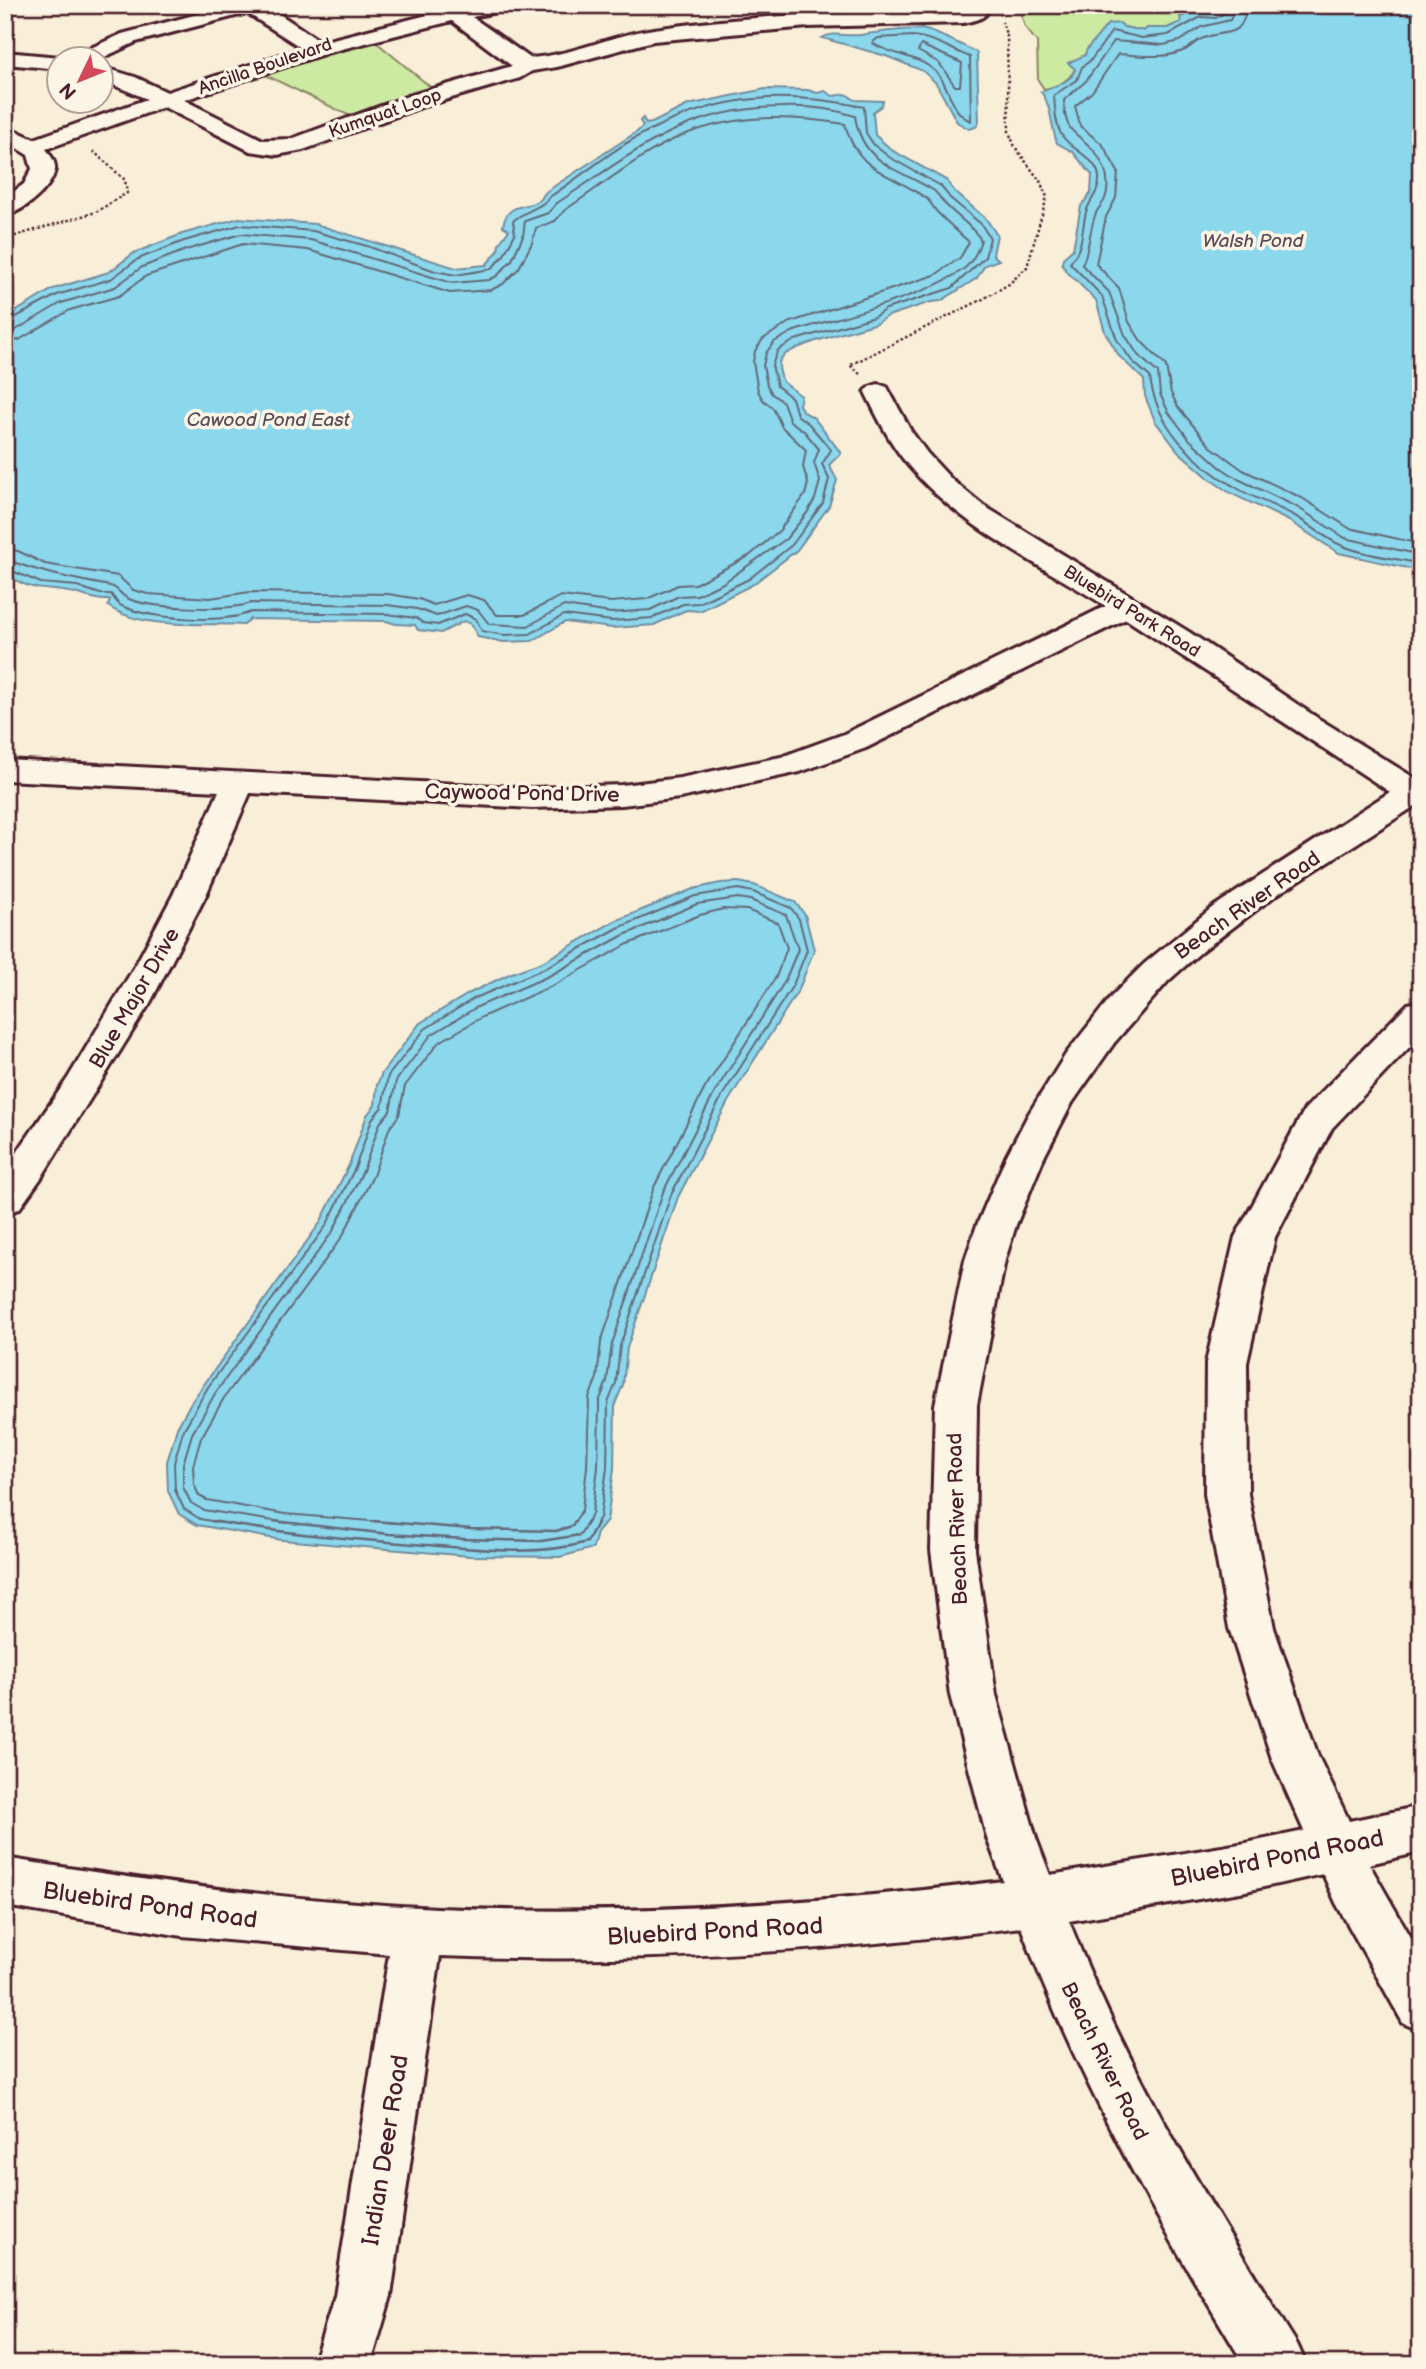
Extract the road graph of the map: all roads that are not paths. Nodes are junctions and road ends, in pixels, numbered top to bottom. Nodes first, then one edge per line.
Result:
1 (503, 5) edge
2 (979, 5) edge
3 (252, 6) edge
4 (455, 14) junction
5 (111, 46) edge
6 (316, 48) junction
7 (5, 58) edge
8 (46, 62) edge
9 (524, 65) junction
10 (116, 77) edge
11 (167, 100) junction
12 (5, 132) edge
13 (32, 147) junction
14 (5, 209) edge
15 (878, 392) road end
16 (1127, 607) junction
17 (5, 771) edge
18 (238, 783) junction
19 (1417, 794) edge
20 (1421, 1013) edge
21 (5, 1199) edge
22 (1421, 1829) edge
23 (1334, 1849) junction
24 (5, 1882) edge
25 (1034, 1900) junction
26 (418, 1933) junction
27 (1421, 2005) edge
28 (342, 2364) edge
29 (1277, 2364) edge

1 - 4 street, Ancilla Boulevard
2 - 9 street, Kumquat Loop
3 - 5 street
3 - 6 street
4 - 6 street, Ancilla Boulevard
4 - 9 street
6 - 11 street, Ancilla Boulevard
7 - 8 street
9 - 11 street, Kumquat Loop
10 - 11 street, Kumquat Loop
11 - 13 street, Ancilla Boulevard
12 - 13 street
13 - 14 street
15 - 16 street, Bluebird Park Road
16 - 18 street, Caywood Pond Drive
16 - 19 street, Bluebird Park Road
17 - 18 street, Caywood Pond Drive
18 - 21 street, Blue Major Drive
19 - 25 street, Beach River Road
20 - 23 street
22 - 23 street, Bluebird Pond Road
23 - 25 street, Bluebird Pond Road
23 - 27 street
24 - 26 street, Bluebird Pond Road
25 - 26 street, Bluebird Pond Road
25 - 29 street, Beach River Road
26 - 28 street, Indian Deer Road

